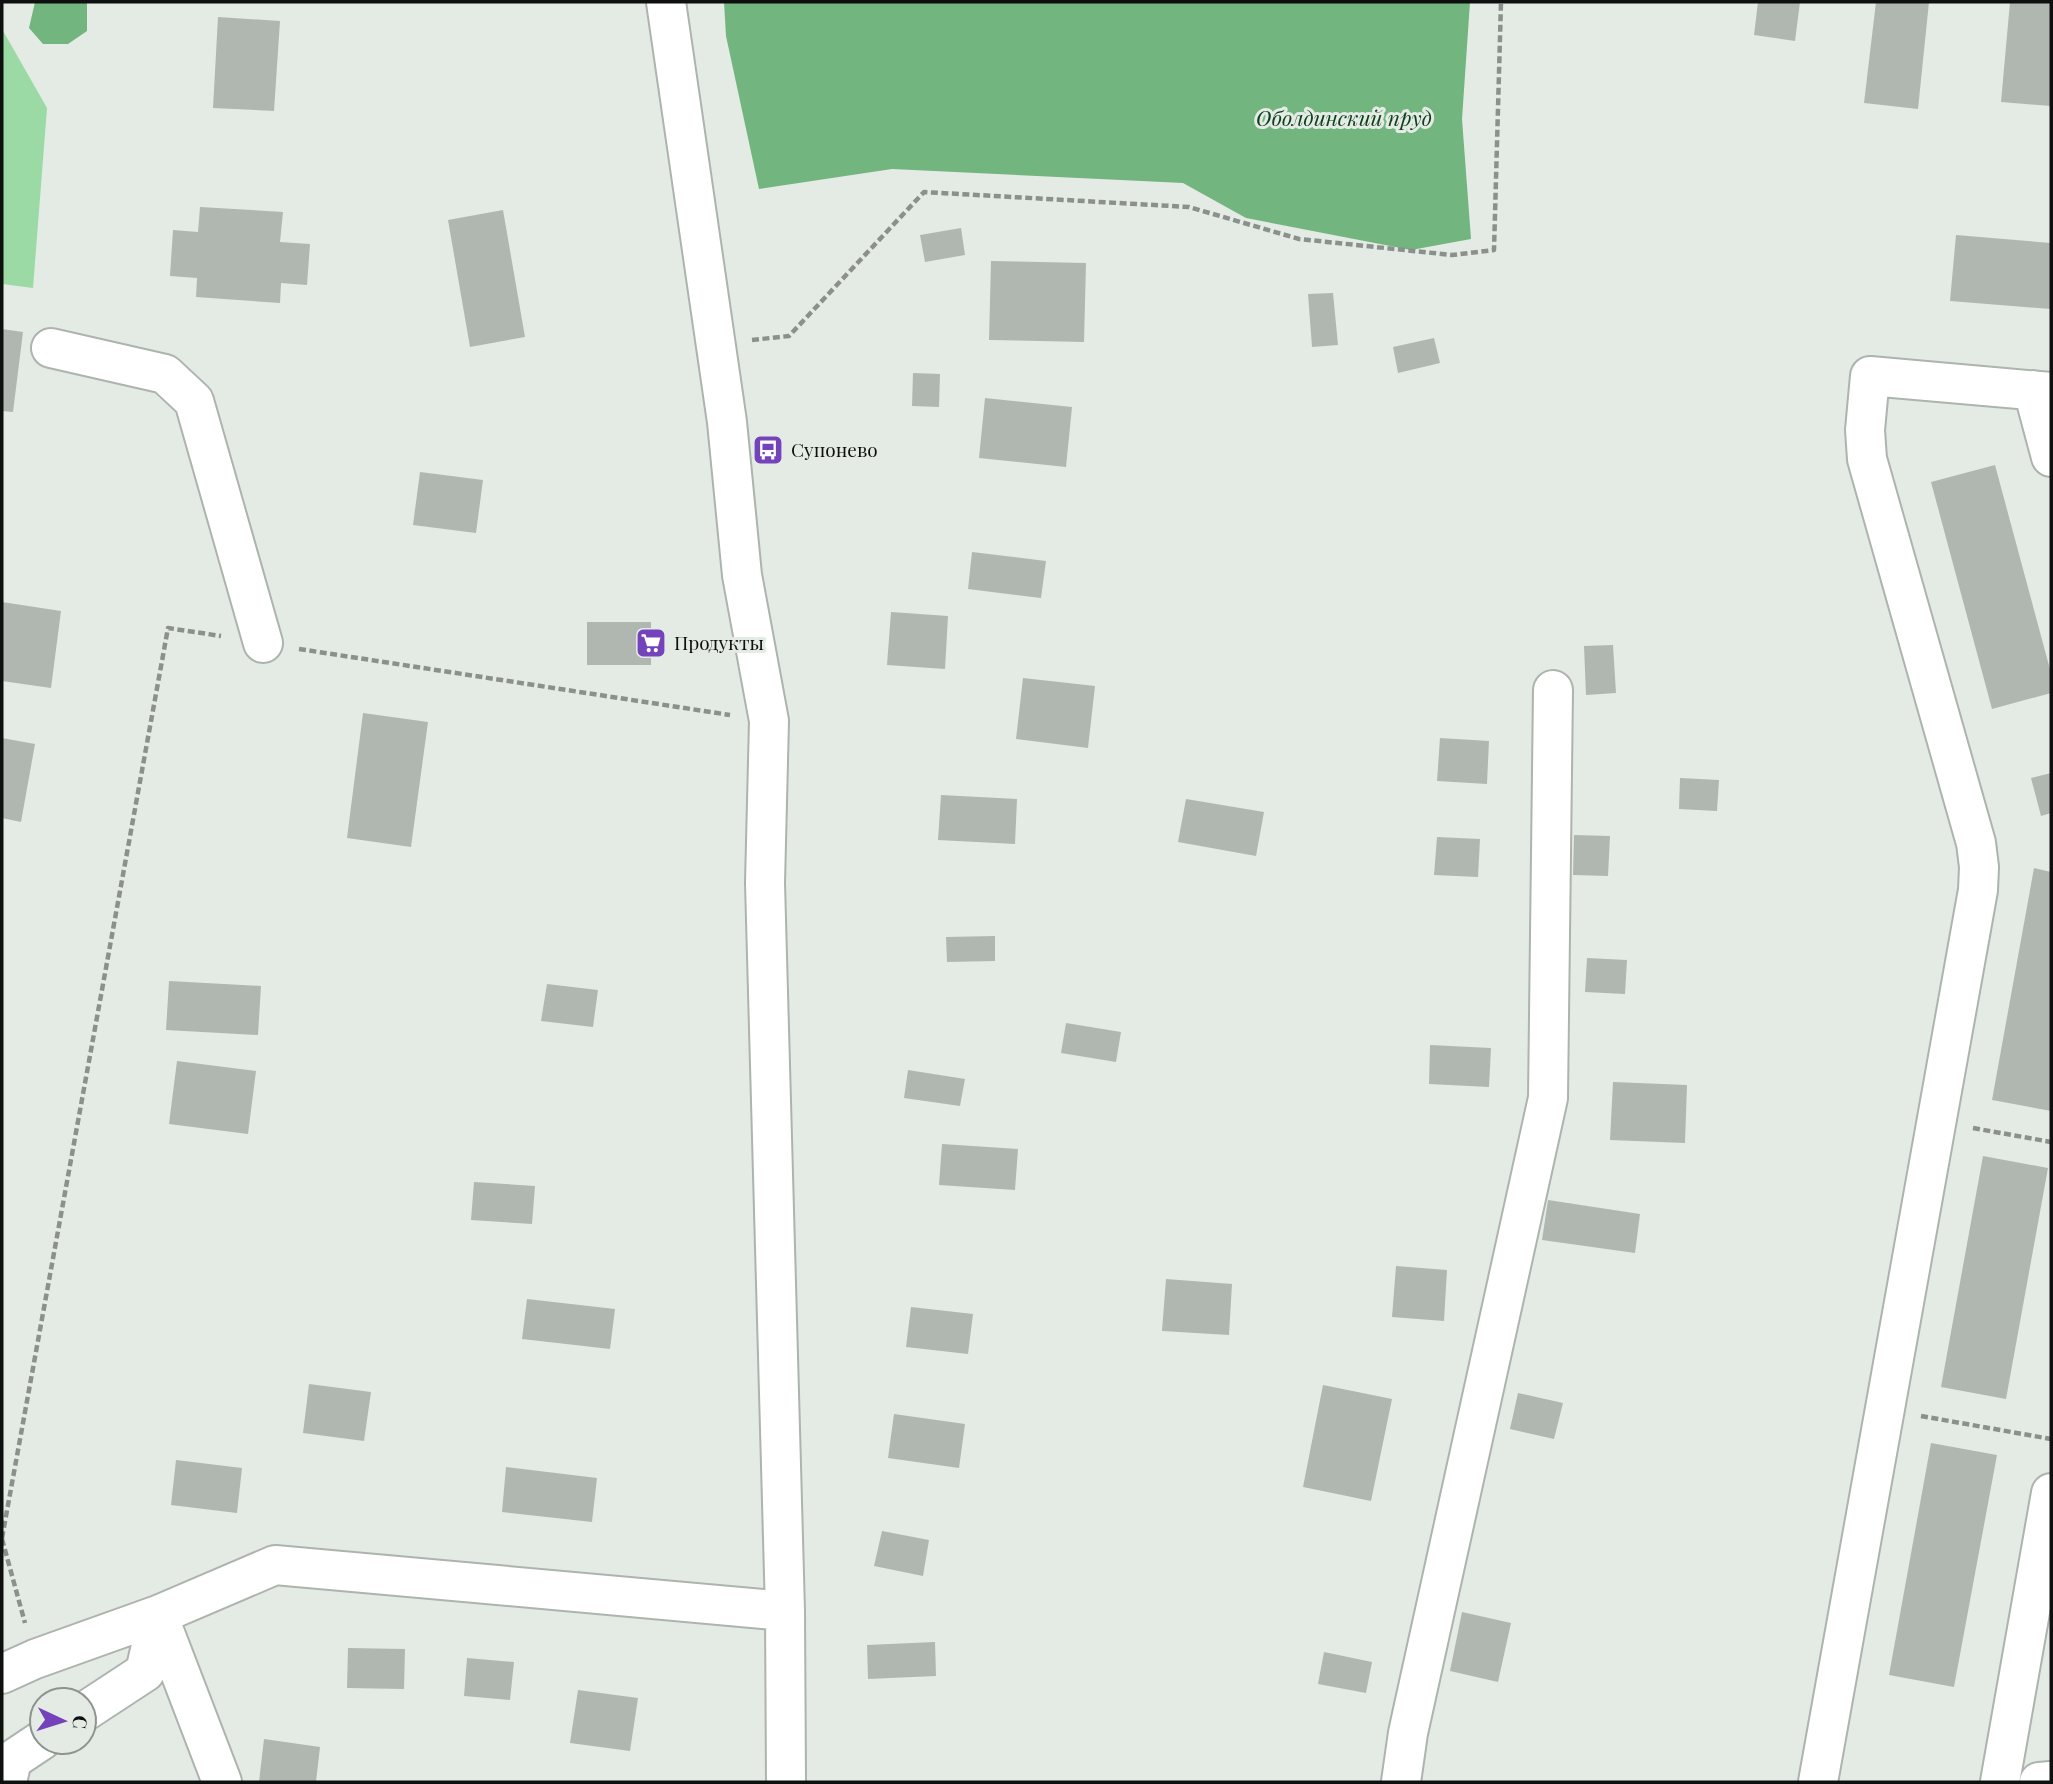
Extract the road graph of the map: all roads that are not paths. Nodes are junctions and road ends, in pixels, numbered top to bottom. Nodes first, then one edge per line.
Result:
1 (666, 2) edge
2 (51, 348) dead end
3 (2042, 391) edge
4 (2051, 457) edge
5 (263, 643) road end
6 (1553, 690) dead end
7 (2051, 1498) edge
8 (785, 1611) junction
9 (158, 1615) junction
10 (18, 1667) edge
11 (98, 1703) edge
12 (28, 1749) edge
13 (2051, 1781) edge
14 (7, 1782) edge
15 (222, 1782) edge
16 (786, 1782) edge
17 (1401, 1782) edge
18 (1818, 1782) edge
19 (2000, 1782) edge
20 (2039, 1782) edge

1 - 8 street
2 - 5 street
3 - 4 street
3 - 18 street
6 - 17 street
7 - 19 street
8 - 9 street
8 - 16 street
9 - 10 street
9 - 11 street
9 - 15 street
12 - 14 street
13 - 20 street

